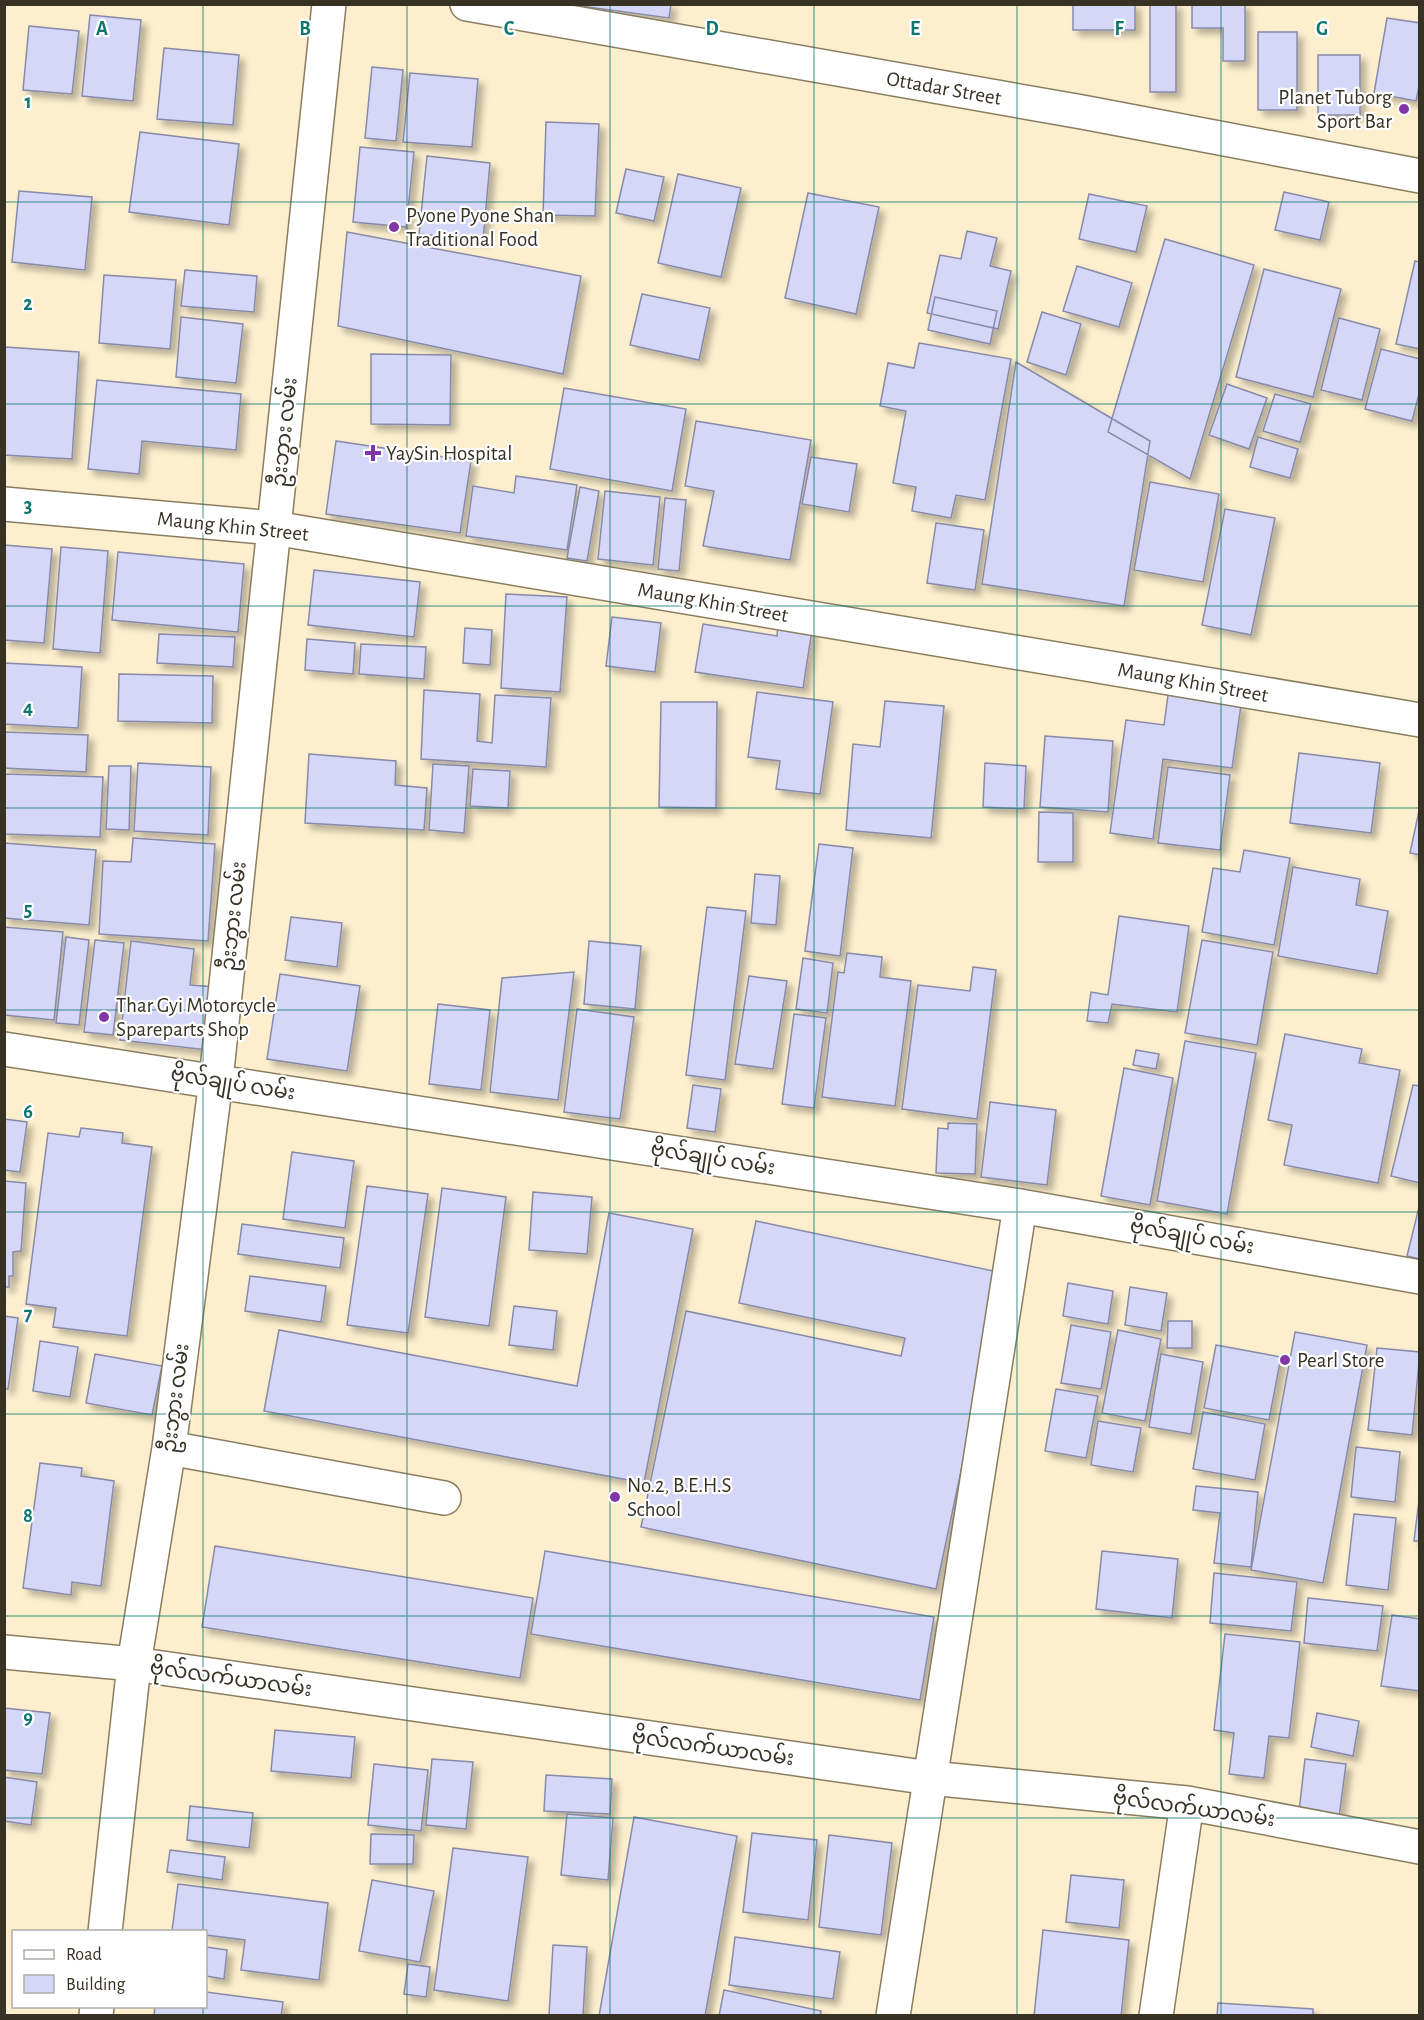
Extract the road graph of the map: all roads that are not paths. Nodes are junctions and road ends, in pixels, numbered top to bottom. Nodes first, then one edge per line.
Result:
1 (329, 4) edge
2 (467, 4) edge
3 (1419, 176) edge
4 (4, 504) edge
5 (274, 528) junction
6 (1419, 720) edge
7 (4, 1049) edge
8 (216, 1080) junction
9 (1020, 1206) junction
10 (1419, 1277) edge
11 (170, 1448) junction
12 (444, 1498) dead end
13 (4, 1652) edge
14 (135, 1664) junction
15 (930, 1778) junction
16 (1187, 1803) junction
17 (1419, 1847) edge
18 (105, 1930) edge
19 (892, 2016) edge
20 (1156, 2016) edge

1 - 5 street, ဦးဘွား လမ်း
2 - 3 street, Ottadar Street
4 - 5 street, Maung Khin Street
5 - 6 street, Maung Khin Street
5 - 8 street, ဦးဘွား လမ်း
7 - 8 street, ဗိုလ်ချုပ် လမ်း
8 - 9 street, ဗိုလ်ချုပ် လမ်း
8 - 11 street, ဦးဘွား လမ်း
9 - 10 street, ဗိုလ်ချုပ် လမ်း
9 - 15 street
11 - 12 street
11 - 14 street, ဦးဘွား လမ်း
13 - 14 street, ဗိုလ်လက်ယာလမ်း
14 - 15 street, ဗိုလ်လက်ယာလမ်း
14 - 18 street, ဦးဘွား လမ်း
15 - 16 street, ဗိုလ်လက်ယာလမ်း
15 - 19 street
16 - 17 street, ဗိုလ်လက်ယာလမ်း
16 - 20 street

